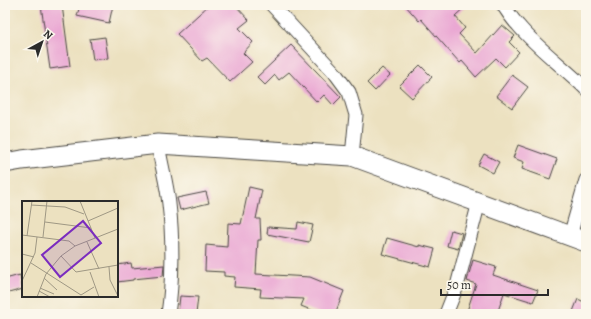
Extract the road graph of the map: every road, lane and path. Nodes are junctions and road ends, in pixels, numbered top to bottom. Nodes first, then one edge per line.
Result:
1 (272, 5) edge
2 (503, 5) edge
3 (586, 89) edge
4 (158, 144) junction
5 (352, 156) junction
6 (5, 163) edge
7 (586, 180) edge
8 (479, 202) junction
9 (578, 239) edge
10 (168, 314) edge
11 (446, 314) edge

1 - 5 street
2 - 3 street
4 - 5 main road
4 - 6 main road
4 - 10 street
5 - 8 main road
7 - 9 street
8 - 9 main road
8 - 11 street

